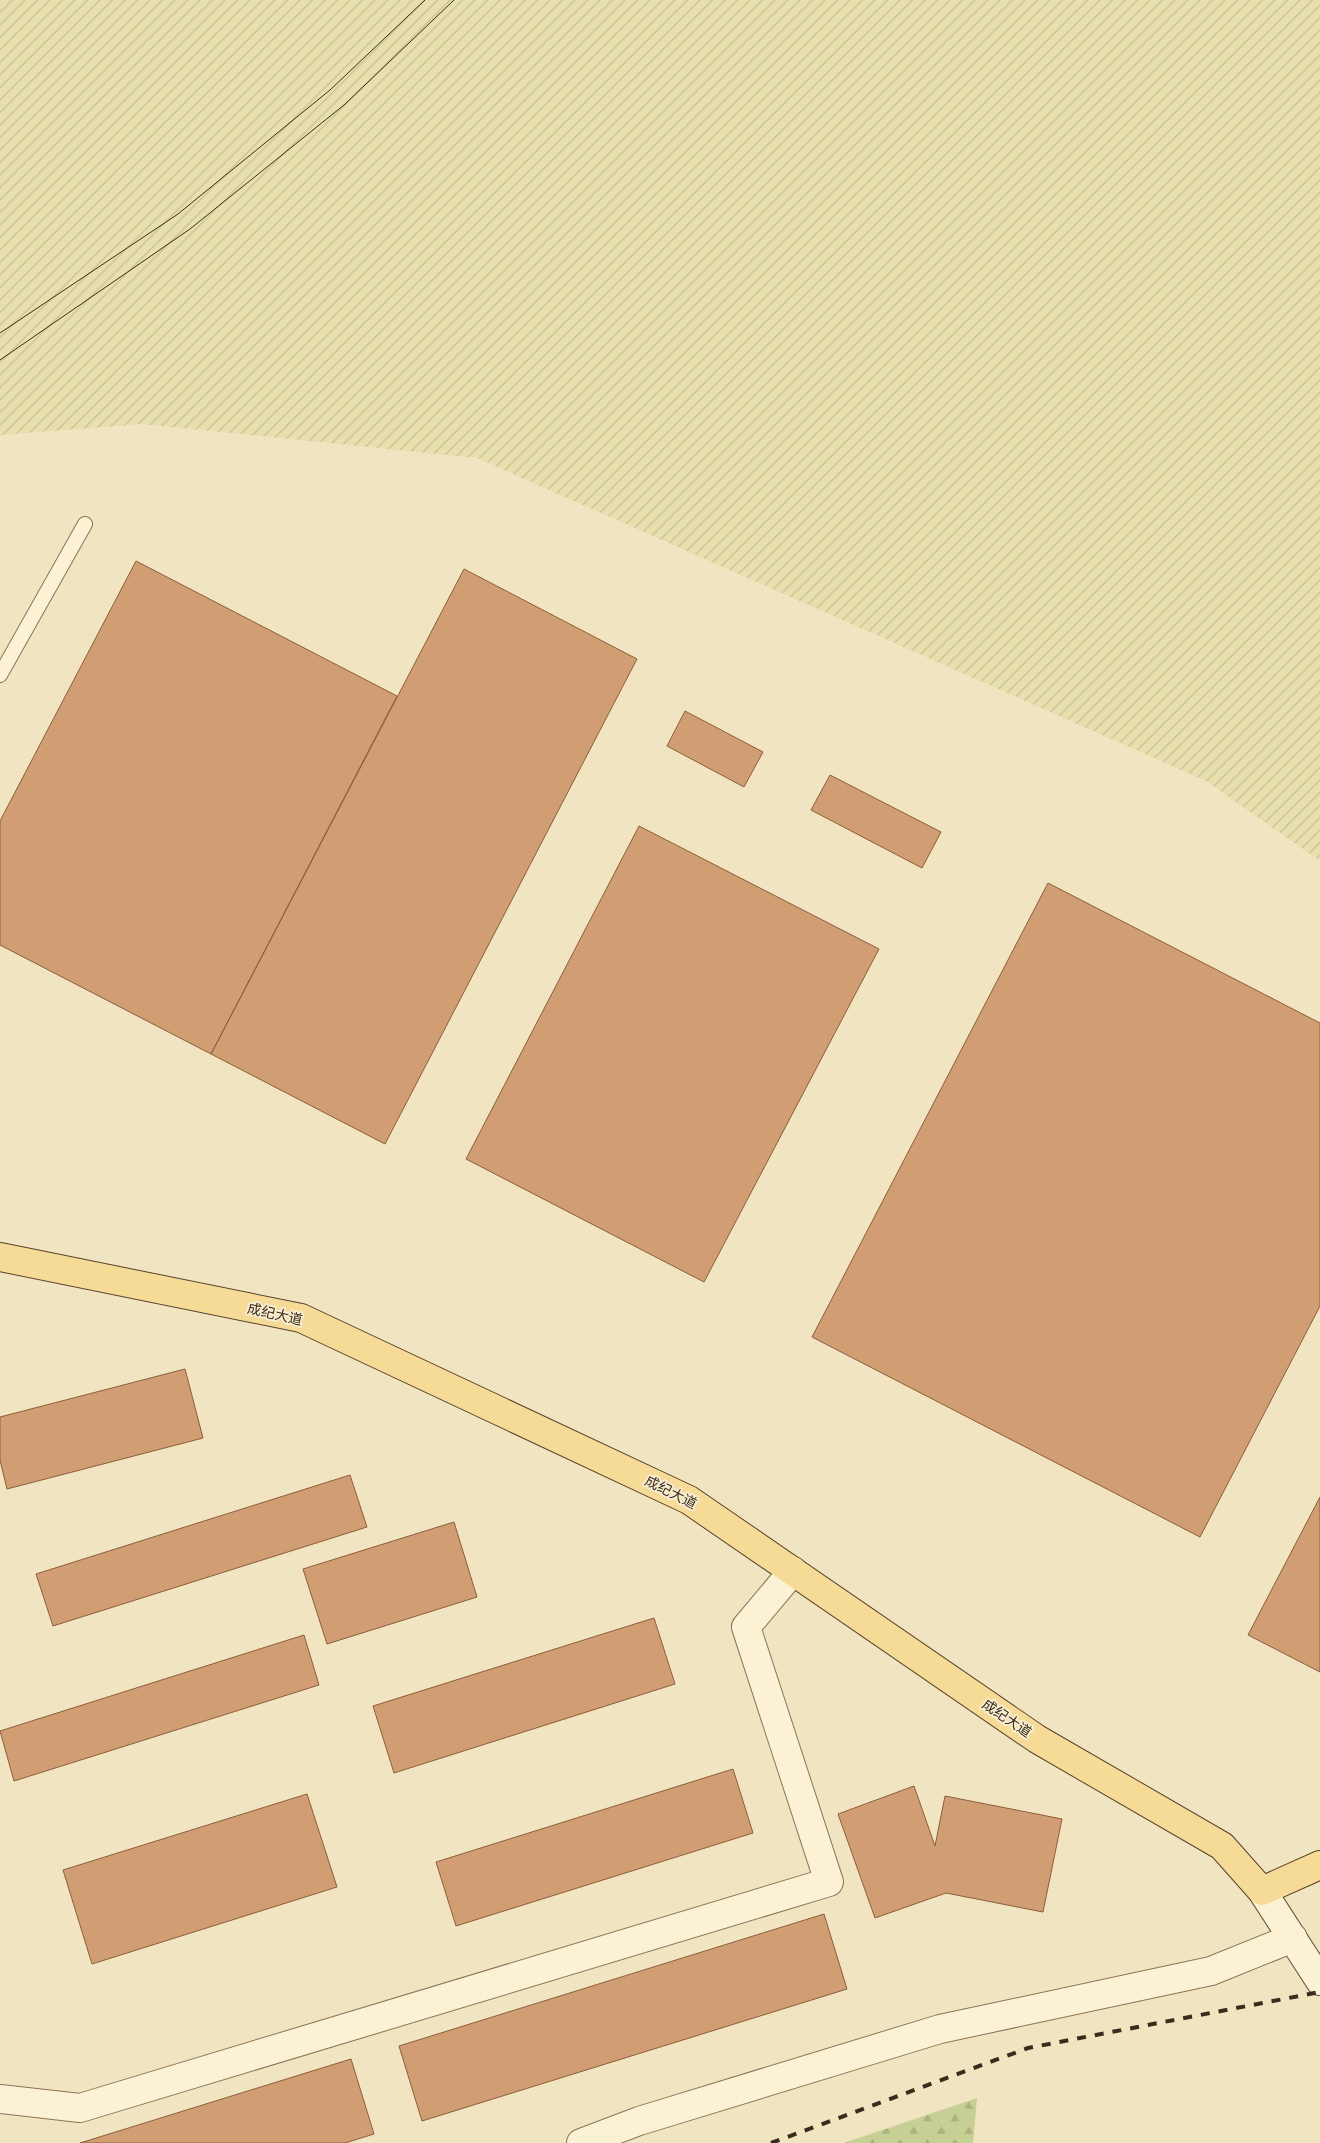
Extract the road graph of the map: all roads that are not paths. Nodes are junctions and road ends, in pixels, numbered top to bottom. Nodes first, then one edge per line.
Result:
1 (85, 524) dead end
2 (0, 675) edge
3 (2, 1260) edge
4 (793, 1571) junction
5 (1320, 1865) edge
6 (1262, 1891) junction
7 (1293, 1938) junction
8 (1320, 1981) edge
9 (0, 2099) edge
10 (581, 2143) edge

1 - 2 lane
3 - 4 main road, 成纪大道
4 - 6 main road, 成纪大道
4 - 9 street
5 - 6 main road
6 - 7 street
7 - 8 street
7 - 10 street

